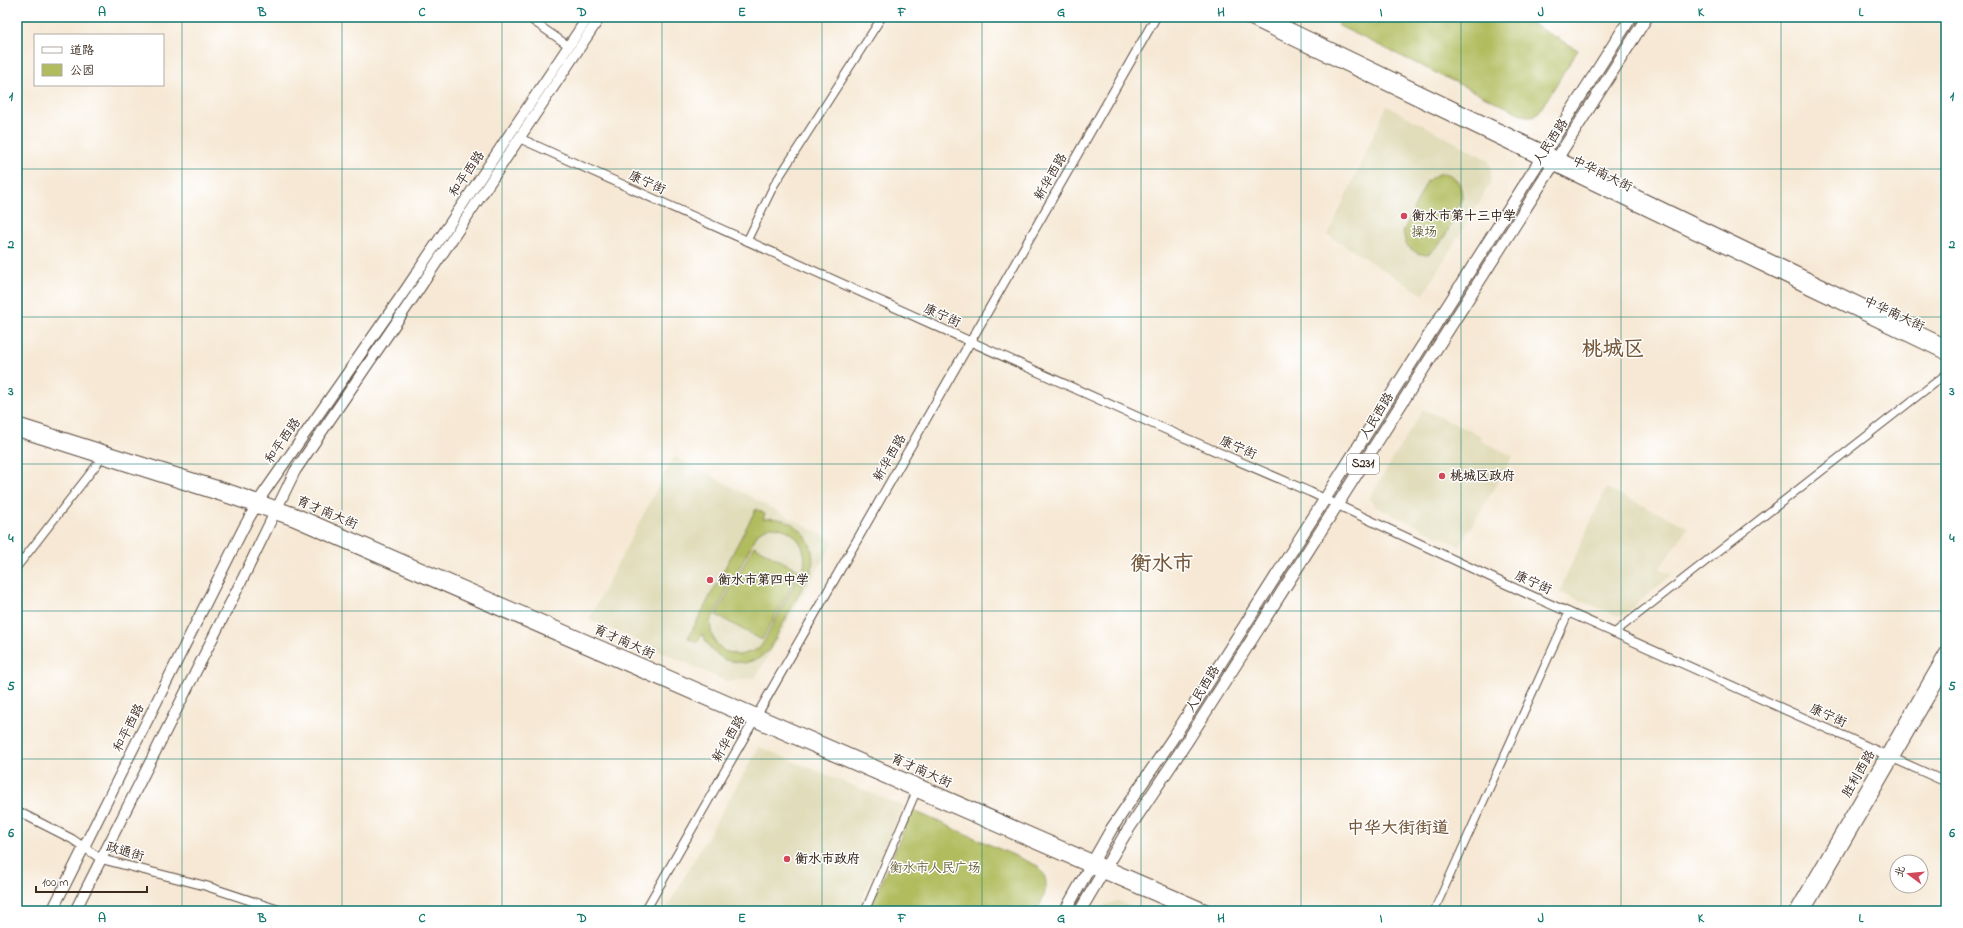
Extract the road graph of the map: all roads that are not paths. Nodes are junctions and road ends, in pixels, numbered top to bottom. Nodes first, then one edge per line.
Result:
1 (527, 17) edge
2 (588, 17) edge
3 (600, 17) edge
4 (882, 17) edge
5 (1156, 17) edge
6 (1246, 17) edge
7 (1266, 17) edge
8 (1632, 17) edge
9 (1647, 17) edge
10 (569, 46) junction
11 (519, 138) junction
12 (1543, 156) junction
13 (1555, 162) junction
14 (747, 241) junction
15 (970, 342) junction
16 (1946, 345) edge
17 (1946, 354) edge
18 (1946, 374) edge
19 (17, 423) edge
20 (17, 431) edge
21 (102, 458) junction
22 (1325, 499) junction
23 (258, 503) junction
24 (1337, 504) junction
25 (275, 510) junction
26 (17, 567) edge
27 (1569, 612) junction
28 (1614, 633) junction
29 (1946, 651) edge
30 (1946, 668) edge
31 (756, 718) junction
32 (1889, 756) junction
33 (1946, 782) edge
34 (916, 792) junction
35 (17, 811) edge
36 (84, 847) junction
37 (101, 859) junction
38 (1091, 864) junction
39 (1103, 869) junction
40 (52, 911) edge
41 (75, 911) edge
42 (282, 911) edge
43 (645, 911) edge
44 (865, 911) edge
45 (1065, 911) edge
46 (1080, 911) edge
47 (1190, 911) edge
48 (1210, 911) edge
49 (1434, 911) edge
50 (1795, 911) edge
51 (1805, 911) edge

1 - 10 street
2 - 10 main road, 和平西路
3 - 11 main road, 和平西路
4 - 14 street
5 - 15 street, 新华西路
6 - 12 main road, 中华南大街
7 - 12 main road, 中华南大街
8 - 12 main road, 人民西路 / S231
9 - 13 main road, 人民西路 / S231
10 - 23 main road, 和平西路
11 - 14 street, 康宁街
11 - 25 main road, 和平西路
12 - 13 main road, 中华南大街
12 - 22 main road, 人民西路 / S231
13 - 16 main road, 中华南大街
13 - 17 main road, 中华南大街
13 - 24 main road, 人民西路 / S231
14 - 15 street, 康宁街
15 - 22 street, 康宁街
15 - 31 street, 新华西路
18 - 28 street
19 - 23 main road, 育才南大街
20 - 21 main road, 育才南大街
21 - 23 main road, 育才南大街
21 - 26 street
22 - 24 street, 康宁街
22 - 38 main road, 人民西路 / S231
23 - 25 main road, 育才南大街
23 - 36 main road, 和平西路
24 - 27 street, 康宁街
24 - 39 main road, 人民西路 / S231
25 - 31 main road, 育才南大街
25 - 37 main road, 和平西路
27 - 28 street, 康宁街
27 - 49 street
28 - 32 street, 康宁街
29 - 32 main road, 胜利西路
30 - 32 main road, 胜利西路
31 - 34 main road, 育才南大街
31 - 38 main road, 育才南大街
31 - 43 street, 新华西路
32 - 33 street, 康宁街
32 - 50 main road, 胜利西路
32 - 51 main road, 胜利西路
34 - 38 main road, 育才南大街
34 - 44 street
35 - 36 street, 政通街
36 - 37 street, 政通街
36 - 40 main road, 和平西路
37 - 41 main road, 和平西路
37 - 42 street, 政通街
38 - 39 main road, 育才南大街
38 - 45 main road, 人民西路 / S231
39 - 46 main road, 人民西路 / S231
39 - 47 main road, 育才南大街
39 - 48 main road, 育才南大街

